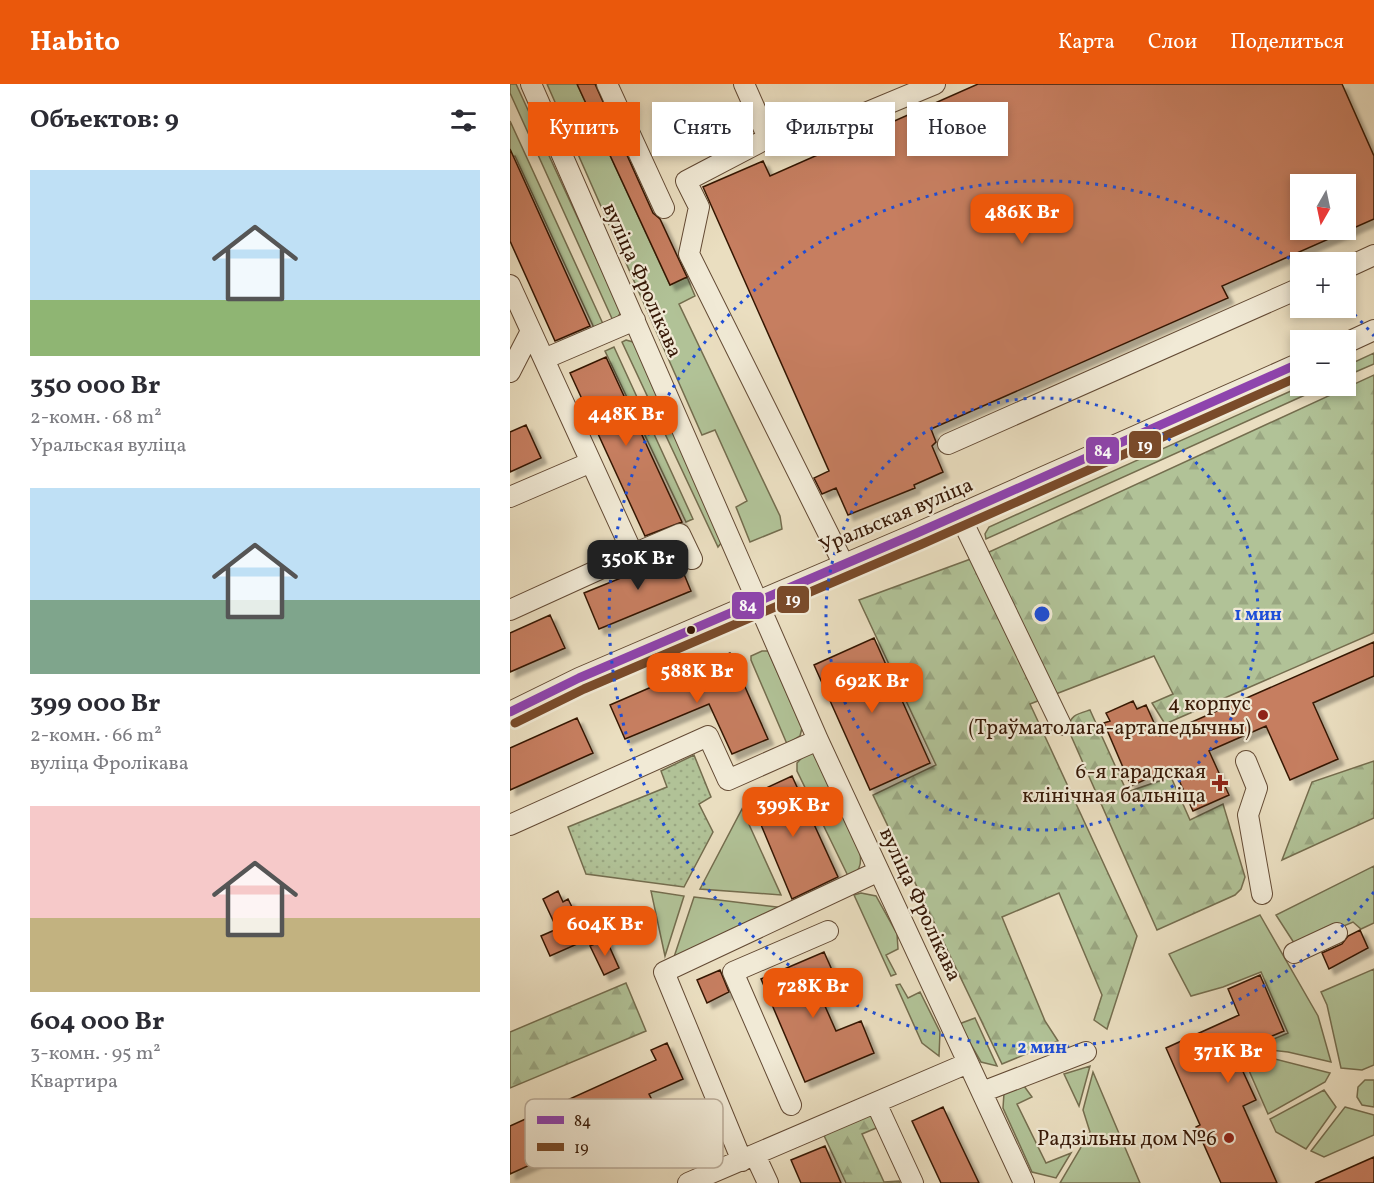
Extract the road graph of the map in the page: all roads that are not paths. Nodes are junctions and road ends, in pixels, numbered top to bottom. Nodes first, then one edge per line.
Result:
1 (531, 84) edge
2 (607, 84) edge
3 (744, 84) edge
4 (935, 84) edge
5 (892, 102) edge
6 (765, 131) edge
7 (765, 140) edge
8 (664, 208) dead end
9 (1374, 255) edge
10 (1356, 263) edge
11 (510, 285) edge
12 (1290, 292) edge
13 (635, 320) junction
14 (1374, 330) edge
15 (531, 331) junction
16 (1356, 338) edge
17 (543, 359) junction
18 (1290, 367) edge
19 (510, 372) edge
20 (948, 444) dead end
21 (589, 463) junction
22 (510, 497) edge
23 (959, 514) junction
24 (633, 554) junction
25 (692, 559) dead end
26 (843, 563) junction
27 (756, 601) junction
28 (510, 610) edge
29 (510, 711) edge
30 (1061, 724) dead end
31 (818, 740) junction
32 (1246, 761) dead end
33 (510, 825) edge
34 (879, 871) junction
35 (1262, 894) dead end
36 (828, 931) dead end
37 (1337, 933) dead end
38 (734, 939) junction
39 (1294, 953) dead end
40 (746, 967) junction
41 (1086, 1052) dead end
42 (968, 1063) junction
43 (982, 1092) junction
44 (721, 1099) edge
45 (723, 1103) edge
46 (876, 1103) junction
47 (791, 1105) dead end
48 (748, 1158) junction
49 (688, 1183) edge
50 (768, 1183) edge
51 (914, 1183) edge
52 (1024, 1183) edge

1 - 13 street, вуліца Фролікава
2 - 8 street
3 - 6 street
4 - 5 street
7 - 26 street
9 - 10 street
11 - 15 street
12 - 20 street
13 - 17 street
13 - 27 street, вуліца Фролікава
14 - 16 street
15 - 17 street
15 - 19 street
17 - 21 street
18 - 23 street, Уральская вуліца
21 - 22 street
21 - 24 street
23 - 26 street, Уральская вуліца
23 - 30 street
24 - 25 street
24 - 28 street
26 - 27 street, Уральская вуліца
27 - 29 street, Уральская вуліца
27 - 31 street, вуліца Фролікава
31 - 33 street
31 - 34 street, вуліца Фролікава
32 - 35 street
34 - 38 street
34 - 42 street, вуліца Фролікава
36 - 40 street
37 - 39 street
38 - 40 street
38 - 44 street
40 - 47 street
41 - 43 street
42 - 43 street, вуліца Фролікава
42 - 46 street
43 - 52 street, вуліца Фролікава
45 - 48 street
46 - 48 street
46 - 51 street
48 - 49 street
48 - 50 street

